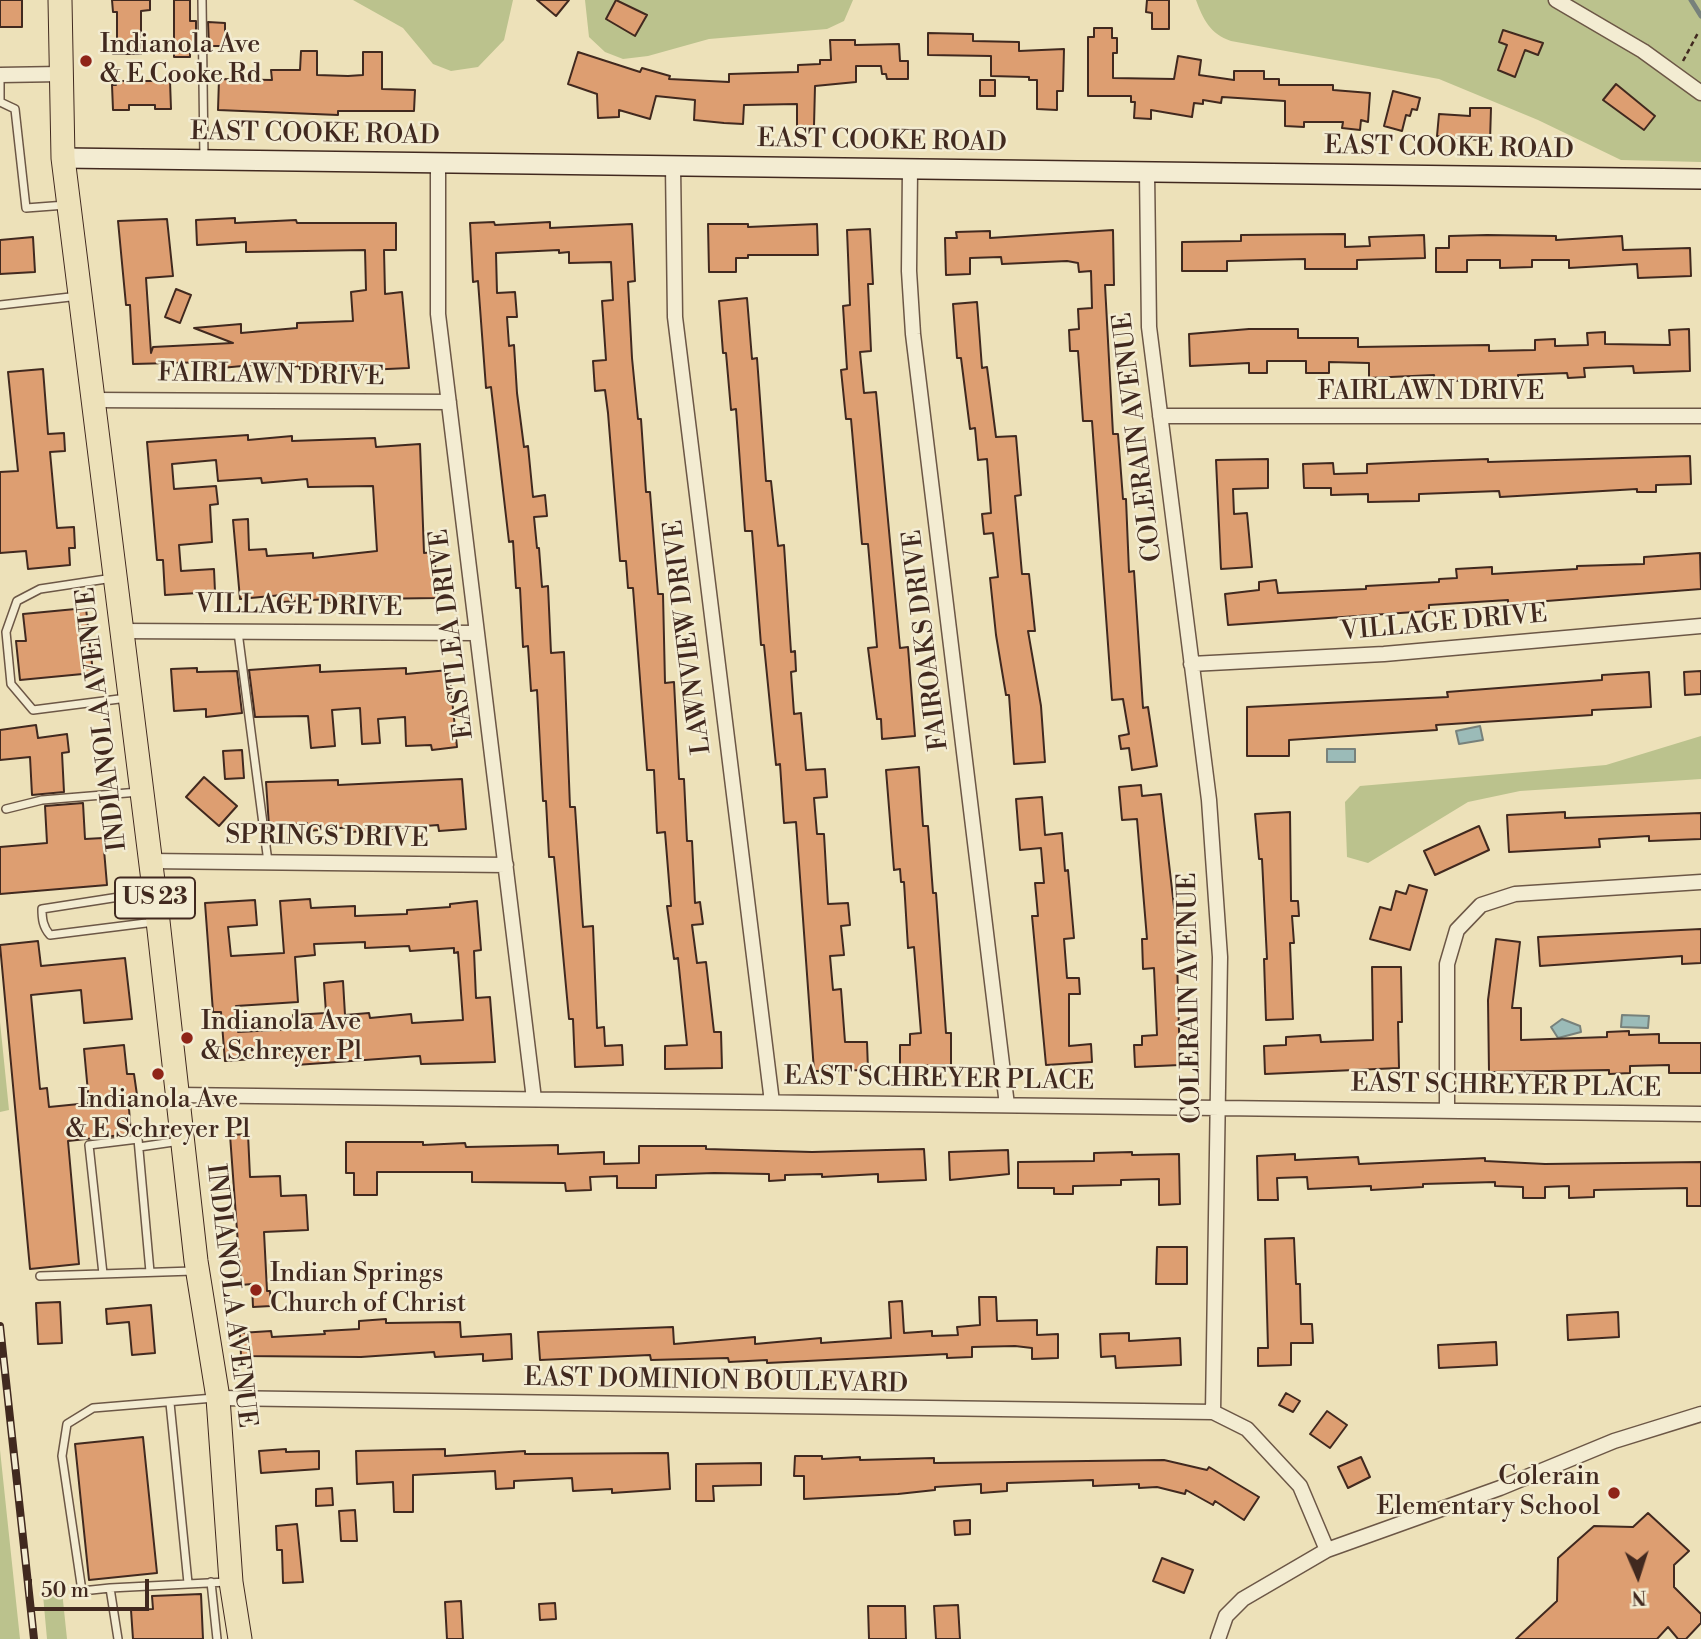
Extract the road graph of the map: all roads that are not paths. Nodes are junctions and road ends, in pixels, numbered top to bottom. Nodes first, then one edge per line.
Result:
1 (61, 0) edge
2 (202, 0) edge
3 (1556, 0) edge
4 (61, 74) junction
5 (0, 75) edge
6 (1701, 93) edge
7 (0, 102) edge
8 (63, 158) junction
9 (204, 159) junction
10 (438, 163) junction
11 (673, 166) junction
12 (910, 169) junction
13 (1147, 172) junction
14 (1701, 179) edge
15 (68, 205) junction
16 (79, 296) junction
17 (0, 305) edge
18 (92, 400) junction
19 (449, 402) junction
20 (1160, 416) junction
21 (1701, 416) edge
22 (114, 578) junction
23 (1701, 626) edge
24 (120, 631) junction
25 (237, 631) junction
26 (477, 633) junction
27 (1191, 664) junction
28 (128, 697) junction
29 (140, 792) junction
30 (6, 809) dead end
31 (148, 861) junction
32 (268, 862) junction
33 (506, 865) junction
34 (1701, 882) edge
35 (154, 891) junction
36 (158, 921) junction
37 (177, 1095) junction
38 (534, 1099) junction
39 (772, 1102) junction
40 (1007, 1105) junction
41 (1219, 1109) junction
42 (1447, 1111) junction
43 (1701, 1114) edge
44 (182, 1141) junction
45 (139, 1147) junction
46 (197, 1271) junction
47 (150, 1272) junction
48 (103, 1274) junction
49 (40, 1276) dead end
50 (218, 1398) junction
51 (170, 1402) junction
52 (1213, 1412) junction
53 (1701, 1414) edge
54 (1327, 1550) junction
55 (221, 1582) junction
56 (188, 1583) junction
57 (110, 1588) junction
58 (118, 1639) edge
59 (217, 1639) edge
60 (240, 1639) edge
61 (1218, 1639) edge

1 - 4 main road, INDIANOLA AVENUE / US 23
2 - 9 lane
3 - 6 street
4 - 5 street
4 - 8 main road, INDIANOLA AVENUE / US 23
5 - 7 lane
7 - 15 lane
8 - 9 main road, EAST COOKE ROAD
8 - 15 main road, INDIANOLA AVENUE / US 23
9 - 10 main road, EAST COOKE ROAD
10 - 11 main road, EAST COOKE ROAD
10 - 19 street, EASTLEA DRIVE
11 - 12 main road, EAST COOKE ROAD
11 - 39 street, LAWNVIEW DRIVE
12 - 13 main road, EAST COOKE ROAD
12 - 40 street, FAIROAKS DRIVE
13 - 14 main road, EAST COOKE ROAD
13 - 20 street, COLERAIN AVENUE
15 - 16 main road, INDIANOLA AVENUE / US 23
16 - 17 lane
16 - 18 main road, INDIANOLA AVENUE / US 23
18 - 19 street, FAIRLAWN DRIVE
18 - 22 main road, INDIANOLA AVENUE / US 23
19 - 26 street, EASTLEA DRIVE
20 - 21 street, FAIRLAWN DRIVE
20 - 27 street, COLERAIN AVENUE
22 - 24 main road, INDIANOLA AVENUE / US 23
22 - 28 lane
23 - 27 street, VILLAGE DRIVE
24 - 25 street, VILLAGE DRIVE
24 - 28 main road, INDIANOLA AVENUE / US 23
25 - 26 street, VILLAGE DRIVE
25 - 32 lane
26 - 33 street, EASTLEA DRIVE
27 - 41 street, COLERAIN AVENUE
28 - 29 main road, INDIANOLA AVENUE / US 23
29 - 30 lane
29 - 31 main road, INDIANOLA AVENUE / US 23
31 - 32 street, SPRINGS DRIVE
31 - 35 main road, INDIANOLA AVENUE / US 23
32 - 33 street, SPRINGS DRIVE
33 - 38 street, EASTLEA DRIVE
34 - 42 street
35 - 36 main road, INDIANOLA AVENUE / US 23
35 - 36 lane
36 - 37 main road, INDIANOLA AVENUE / US 23
37 - 38 street, EAST SCHREYER PLACE
37 - 44 main road, INDIANOLA AVENUE / US 23
38 - 39 street, EAST SCHREYER PLACE
39 - 40 street, EAST SCHREYER PLACE
40 - 41 street, EAST SCHREYER PLACE
41 - 42 street, EAST SCHREYER PLACE
41 - 52 street, COLERAIN AVENUE
42 - 43 street, EAST SCHREYER PLACE
44 - 45 lane
44 - 46 main road, INDIANOLA AVENUE / US 23
45 - 47 lane
45 - 48 lane
46 - 47 lane
46 - 50 main road, INDIANOLA AVENUE / US 23
47 - 48 lane
48 - 49 lane
50 - 51 lane
50 - 52 street, EAST DOMINION BOULEVARD
50 - 55 main road, INDIANOLA AVENUE / US 23
51 - 56 lane
51 - 57 lane
52 - 54 street
53 - 54 street
54 - 61 street
55 - 56 lane
55 - 59 lane
55 - 60 main road, INDIANOLA AVENUE / US 23
56 - 57 lane
57 - 58 lane

